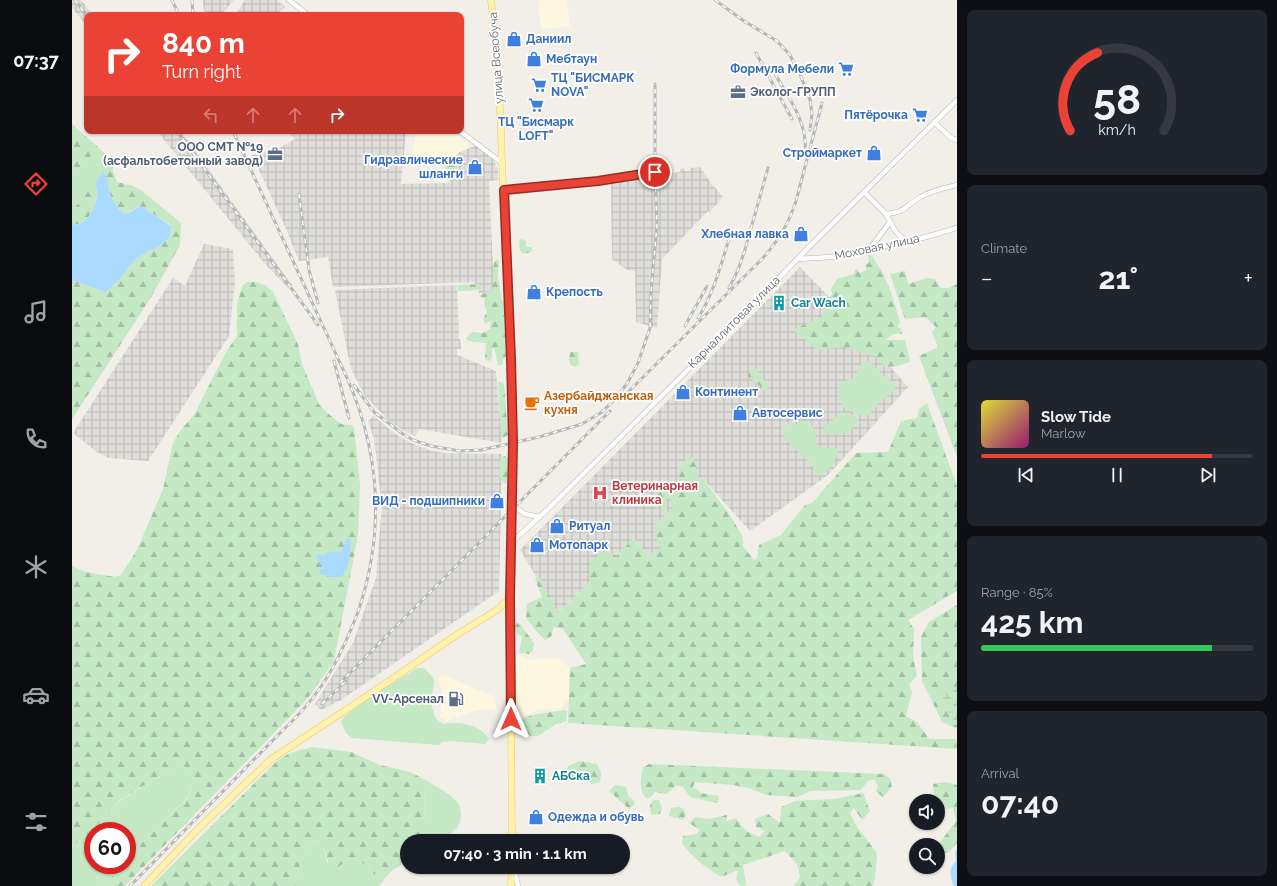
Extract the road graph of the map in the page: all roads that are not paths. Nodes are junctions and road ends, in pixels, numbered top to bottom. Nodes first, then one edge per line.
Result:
1 (289, 0) edge
2 (491, 0) edge
3 (304, 12) edge
4 (957, 100) edge
5 (934, 122) junction
6 (464, 134) edge
7 (957, 140) edge
8 (502, 163) junction
9 (655, 172) dead end
10 (957, 184) edge
11 (504, 190) junction
12 (864, 192) junction
13 (886, 214) junction
14 (890, 222) junction
15 (957, 228) edge
16 (905, 241) junction
17 (869, 250) junction
18 (797, 259) junction
19 (512, 505) junction
20 (538, 519) junction
21 (511, 543) junction
22 (510, 598) junction
23 (512, 834) edge
24 (512, 874) edge
25 (515, 874) edge
26 (144, 886) edge
27 (511, 886) edge
28 (518, 886) edge

1 - 3 street
2 - 8 main road, улица Всеобуча
4 - 5 street, Карналлитовая улица
5 - 7 street
5 - 12 street, Карналлитовая улица
6 - 8 street
8 - 11 main road, улица Всеобуча
9 - 11 street
10 - 13 street
11 - 19 main road, улица Всеобуча
12 - 13 street
12 - 18 street, Карналлитовая улица
13 - 14 street
14 - 16 street
14 - 17 street
15 - 16 street, Моховая улица
16 - 17 street, Моховая улица
17 - 18 street, Моховая улица
18 - 20 street, Карналлитовая улица
19 - 20 street
19 - 21 main road, улица Всеобуча
20 - 21 street, Карналлитовая улица
21 - 22 main road, улица Всеобуча
22 - 23 main road, улица Всеобуча
22 - 26 main road
24 - 27 main road
25 - 28 street

